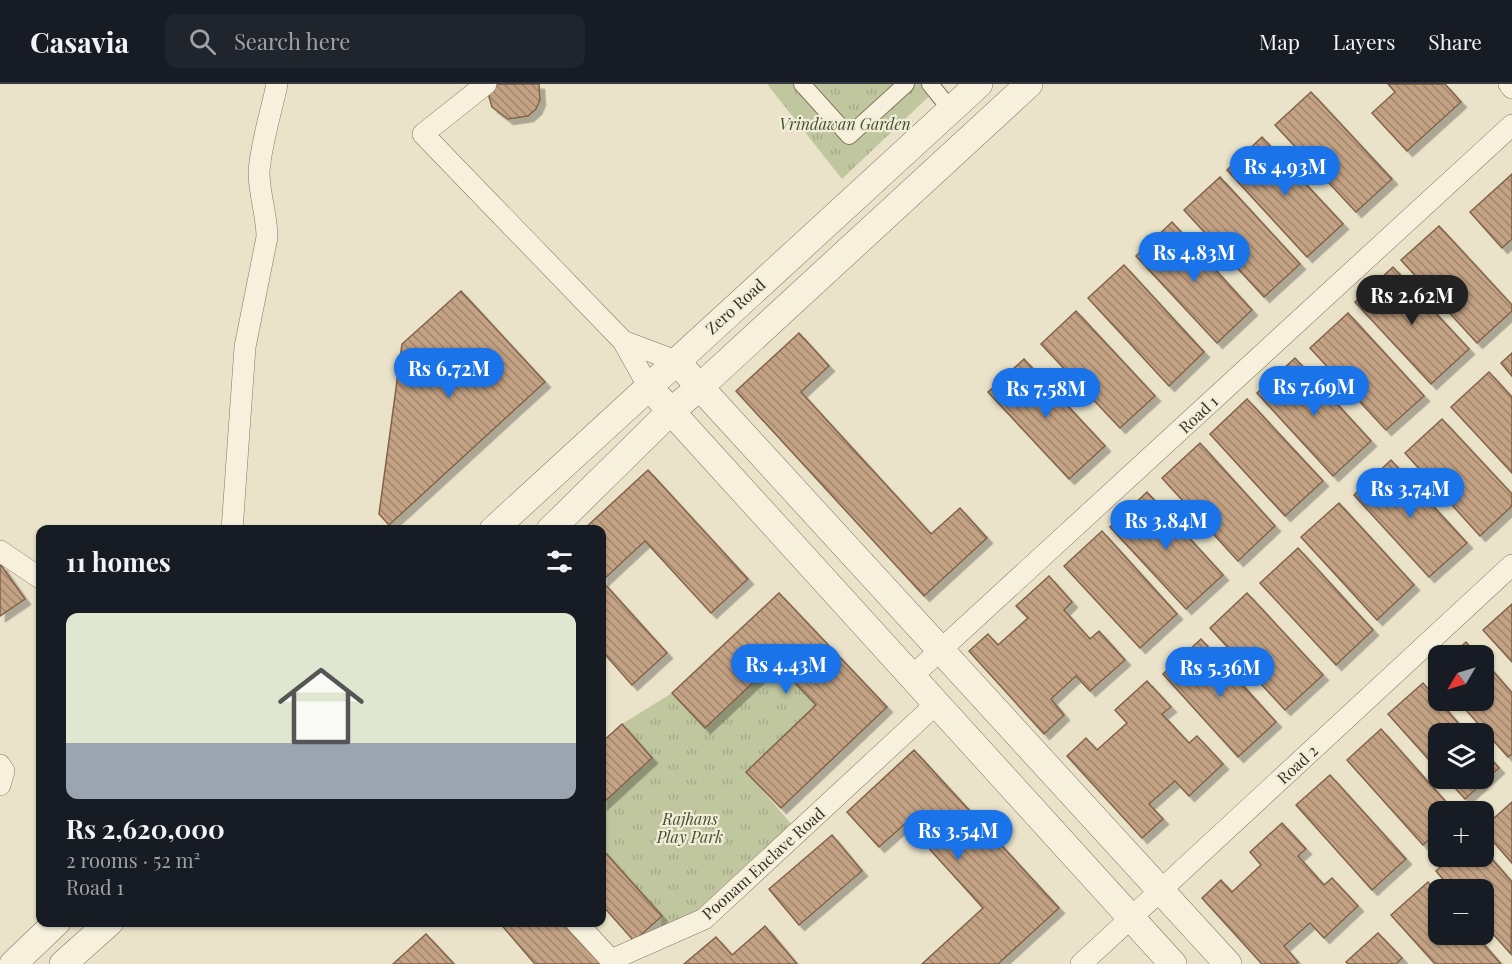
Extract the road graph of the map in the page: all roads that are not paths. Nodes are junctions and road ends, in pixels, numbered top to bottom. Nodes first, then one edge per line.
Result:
1 (277, 84) edge
2 (486, 84) edge
3 (802, 84) edge
4 (906, 84) edge
5 (930, 84) edge
6 (979, 84) edge
7 (1029, 84) edge
8 (1509, 84) edge
9 (1512, 88) edge
10 (951, 110) junction
11 (1512, 125) edge
12 (928, 130) junction
13 (953, 154) junction
14 (623, 341) junction
15 (676, 361) junction
16 (648, 386) junction
17 (700, 387) junction
18 (669, 412) junction
19 (232, 525) edge
20 (505, 525) edge
21 (555, 525) edge
22 (0, 551) edge
23 (1512, 565) edge
24 (36, 575) edge
25 (939, 651) junction
26 (910, 678) junction
27 (935, 705) junction
28 (0, 765) edge
29 (0, 785) edge
30 (1160, 891) junction
31 (1130, 919) junction
32 (52, 927) edge
33 (104, 927) edge
34 (581, 927) edge
35 (13, 964) edge
36 (63, 964) edge
37 (1082, 964) edge
38 (1173, 964) edge
39 (1228, 964) edge

1 - 19 street
2 - 14 street
3 - 4 street
5 - 10 street
6 - 10 street, Zero Road
7 - 13 street
8 - 9 street
10 - 12 street, Zero Road
11 - 25 street, Road 1
12 - 13 street
12 - 15 street, Zero Road
13 - 17 street
14 - 15 street
14 - 16 street
15 - 16 street, Zero Road
15 - 17 street
16 - 18 street
16 - 20 street, Zero Road
17 - 18 street
17 - 25 street
18 - 21 street
18 - 26 street
22 - 24 street
23 - 30 street, Road 2
25 - 26 street, Road 1
25 - 30 street
26 - 27 street
27 - 31 street
27 - 34 street, Poonam Enclave Road
28 - 29 street
30 - 31 street, Road 2
30 - 39 street
31 - 37 street, Road 2
31 - 38 street
32 - 35 street
33 - 36 street

